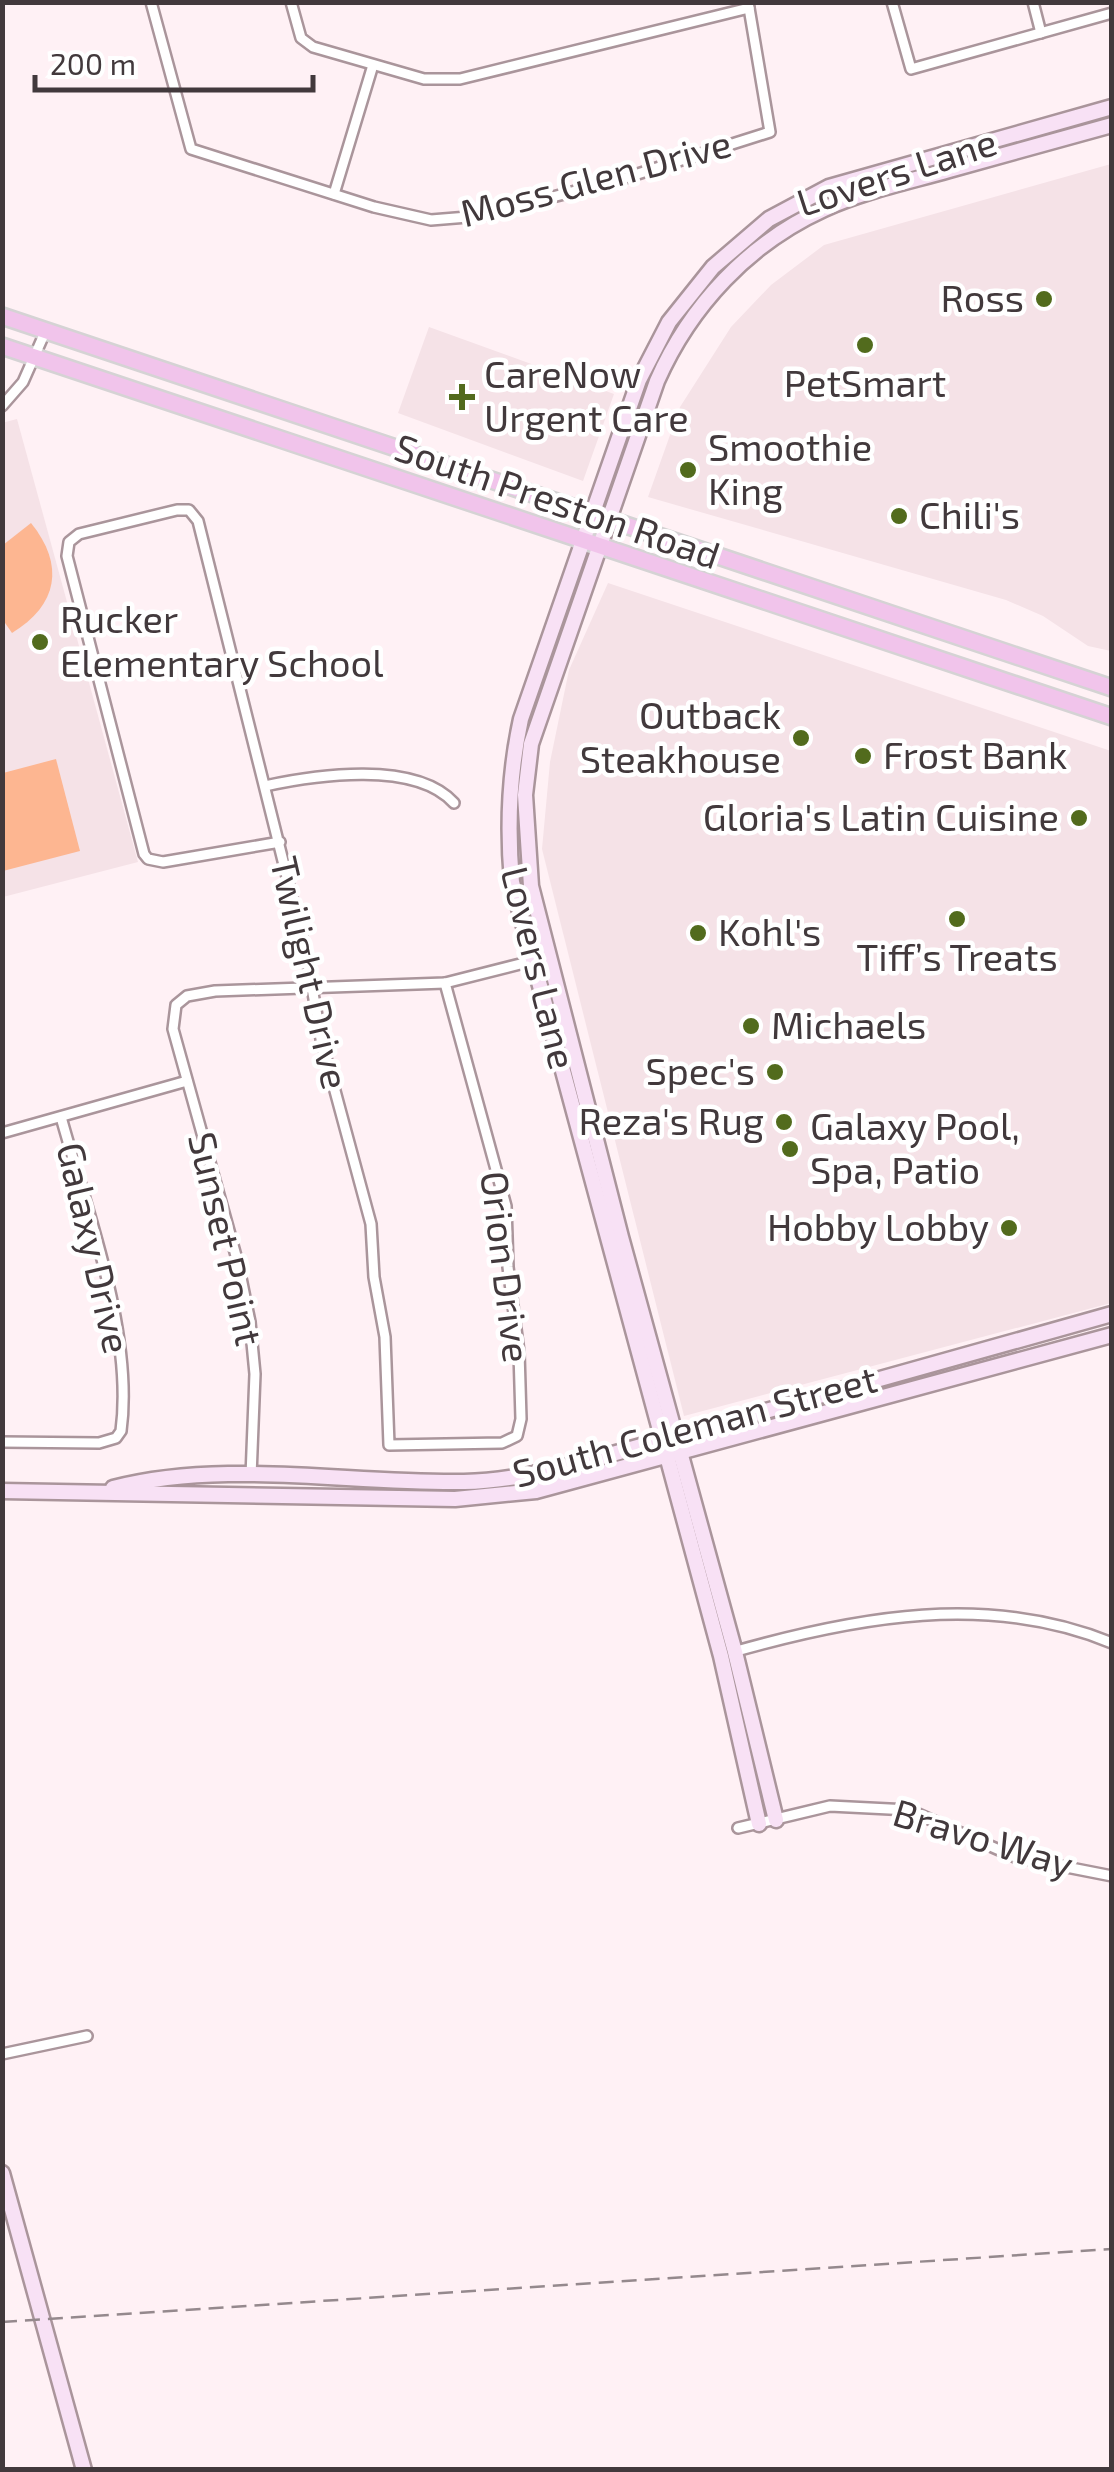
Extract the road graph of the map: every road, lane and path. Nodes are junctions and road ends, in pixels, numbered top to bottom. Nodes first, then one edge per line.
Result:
1 (150, 2) edge
2 (291, 2) edge
3 (892, 2) edge
4 (1033, 2) edge
5 (749, 6) edge
6 (1112, 13) edge
7 (1041, 33) junction
8 (374, 65) junction
9 (1112, 108) edge
10 (1112, 125) edge
11 (334, 194) junction
12 (2, 316) edge
13 (46, 330) junction
14 (2, 346) edge
15 (36, 356) junction
16 (2, 406) edge
17 (592, 514) junction
18 (610, 519) junction
19 (584, 538) junction
20 (600, 545) junction
21 (1112, 688) edge
22 (1112, 717) edge
23 (265, 786) junction
24 (454, 803) dead end
25 (280, 842) junction
26 (549, 957) junction
27 (532, 962) junction
28 (445, 983) junction
29 (313, 988) junction
30 (187, 1082) junction
31 (61, 1117) junction
32 (2, 1133) edge
33 (615, 1239) junction
34 (1108, 1316) edge
35 (1110, 1335) edge
36 (885, 1376) junction
37 (889, 1395) junction
38 (668, 1436) junction
39 (2, 1442) edge
40 (389, 1445) joint
41 (673, 1454) junction
42 (251, 1476) junction
43 (2, 1491) edge
44 (92, 1493) junction
45 (250, 1496) junction
46 (1112, 1644) edge
47 (728, 1654) junction
48 (776, 1820) junction
49 (759, 1824) junction
50 (738, 1828) dead end
51 (1112, 1876) edge
52 (87, 2036) dead end
53 (2, 2054) edge
54 (2, 2173) edge
55 (84, 2470) edge

1 - 11 street, Moss Glen Drive
2 - 8 street
3 - 7 street
4 - 7 street
5 - 8 street
5 - 11 street, Moss Glen Drive
6 - 7 street
8 - 11 street
9 - 17 street, Lovers Lane
10 - 18 street, Lovers Lane
12 - 13 main road, South Preston Road
13 - 15 street
13 - 17 main road, South Preston Road
14 - 15 main road, South Preston Road
15 - 16 street
15 - 19 main road, South Preston Road
17 - 18 main road, South Preston Road
17 - 19 street, Lovers Lane
18 - 20 street, Lovers Lane
18 - 21 main road, South Preston Road
19 - 20 main road, South Preston Road
19 - 27 street, Lovers Lane
20 - 22 main road, South Preston Road
20 - 26 street, Lovers Lane
23 - 24 street
23 - 25 street, Twilight Drive
23 - 25 street, Twilight Drive
25 - 29 street, Twilight Drive
26 - 27 street
26 - 33 street, Lovers Lane
27 - 28 street
27 - 33 street, Lovers Lane
28 - 29 street
28 - 40 street, Orion Drive
29 - 30 street, Sunset Point
29 - 40 street, Twilight Drive
30 - 31 street
30 - 42 street, Sunset Point
31 - 32 street
31 - 39 street, Galaxy Drive
33 - 38 street, Lovers Lane
34 - 35 street
34 - 36 street, South Coleman Street
35 - 37 street, South Coleman Street
36 - 37 street
36 - 38 street, South Coleman Street
37 - 41 street, South Coleman Street
38 - 41 street, Lovers Lane
38 - 42 street, South Coleman Street
41 - 45 street, South Coleman Street
41 - 47 street, Lovers Lane
42 - 44 street, South Coleman Street
42 - 45 street
43 - 44 street, South Coleman Street
44 - 45 street, South Coleman Street
46 - 47 street
47 - 48 street, Lovers Lane
47 - 49 street, Lovers Lane
48 - 49 street, Bravo Way
48 - 51 street, Bravo Way
49 - 50 street, Bravo Way
52 - 53 street
54 - 55 street

